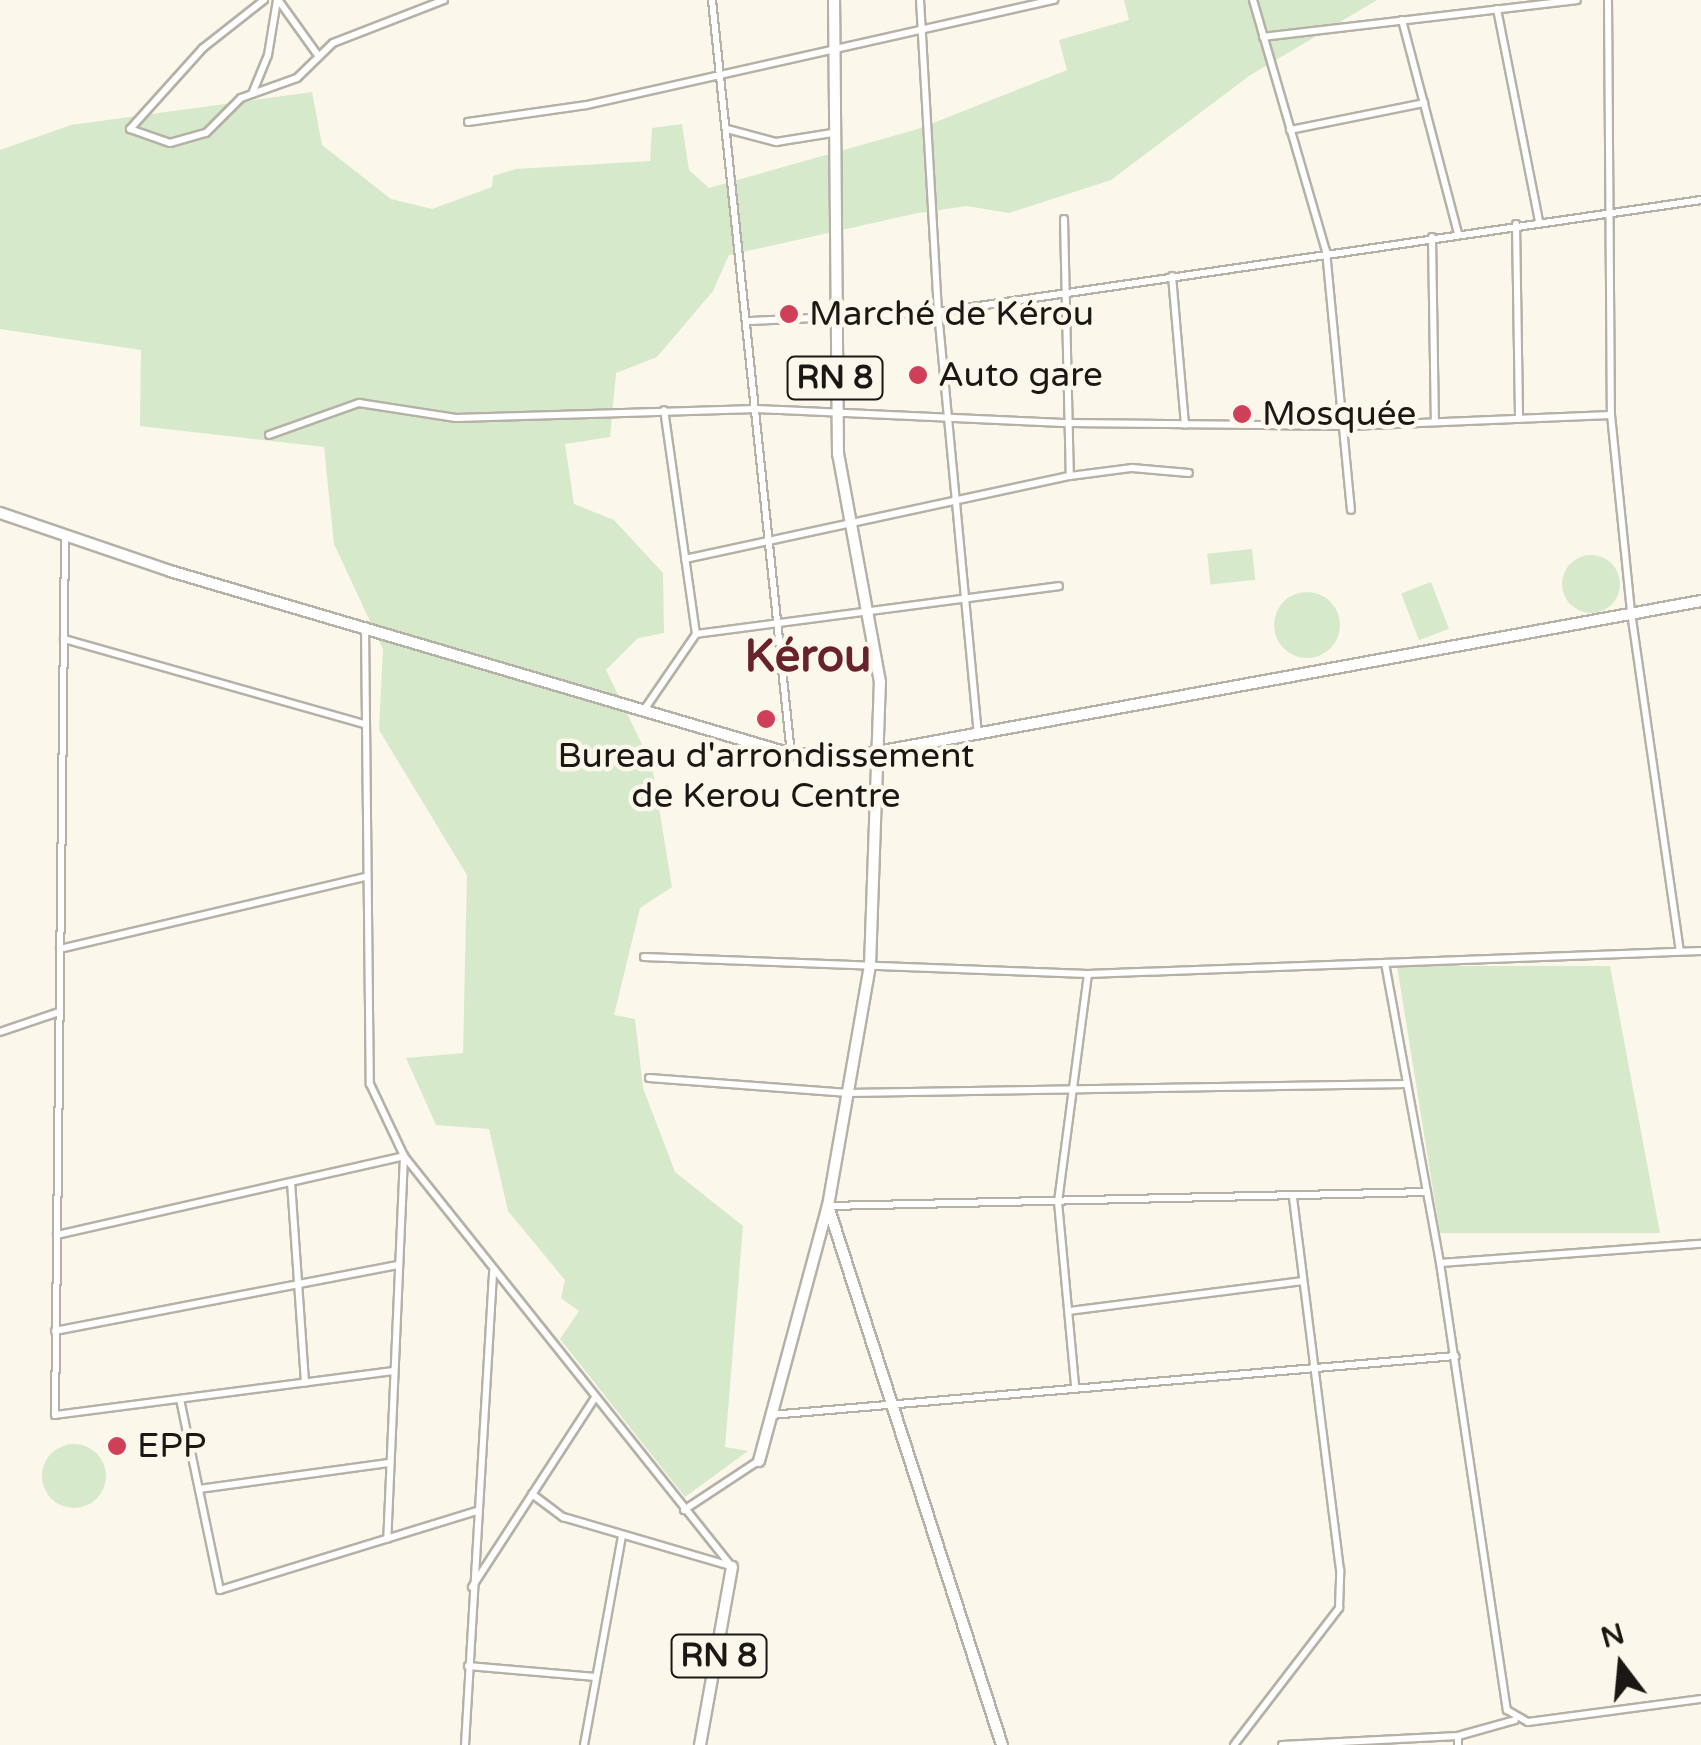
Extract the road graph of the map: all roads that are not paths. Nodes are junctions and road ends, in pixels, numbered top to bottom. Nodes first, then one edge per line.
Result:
1 (264, 0) edge
2 (278, 0) edge
3 (444, 0) edge
4 (712, 0) edge
5 (834, 0) edge
6 (920, 0) edge
7 (1054, 0) edge
8 (1253, 0) edge
9 (1577, 0) edge
10 (1608, 0) edge
11 (1497, 9) junction
12 (1402, 20) junction
13 (922, 30) junction
14 (1263, 36) junction
15 (834, 49) junction
16 (318, 54) junction
17 (722, 74) junction
18 (252, 95) junction
19 (1424, 103) junction
20 (468, 122) dead end
21 (727, 130) junction
22 (1290, 130) junction
23 (832, 132) junction
24 (1701, 200) edge
25 (1610, 211) junction
26 (1064, 219) dead end
27 (1539, 221) junction
28 (1516, 224) junction
29 (1458, 233) junction
30 (1432, 237) junction
31 (1326, 251) junction
32 (1172, 276) junction
33 (1066, 291) junction
34 (938, 312) junction
35 (834, 321) junction
36 (748, 322) junction
37 (757, 409) junction
38 (664, 410) junction
39 (836, 412) junction
40 (1611, 415) junction
41 (950, 419) junction
42 (1519, 419) junction
43 (1434, 422) junction
44 (1068, 423) junction
45 (1185, 424) junction
46 (1348, 426) junction
47 (268, 435) dead end
48 (1188, 473) dead end
49 (1070, 476) junction
50 (960, 500) junction
51 (1351, 510) dead end
52 (0, 513) edge
53 (850, 522) junction
54 (65, 536) junction
55 (770, 540) junction
56 (685, 559) junction
57 (1059, 586) dead end
58 (967, 597) junction
59 (1701, 600) edge
60 (865, 610) junction
61 (1631, 612) junction
62 (778, 620) junction
63 (365, 626) junction
64 (696, 634) junction
65 (64, 639) junction
66 (643, 711) junction
67 (365, 724) junction
68 (978, 732) junction
69 (880, 752) junction
70 (791, 754) junction
71 (365, 877) junction
72 (60, 949) junction
73 (1680, 950) junction
74 (1701, 952) edge
75 (644, 957) dead end
76 (1385, 962) junction
77 (870, 966) junction
78 (1088, 974) junction
79 (60, 1012) junction
80 (0, 1032) edge
81 (649, 1078) dead end
82 (1408, 1084) junction
83 (1075, 1090) junction
84 (848, 1093) junction
85 (404, 1156) junction
86 (291, 1182) junction
87 (1428, 1192) junction
88 (1294, 1198) junction
89 (1058, 1202) junction
90 (828, 1206) junction
91 (56, 1236) junction
92 (1701, 1244) edge
93 (1440, 1263) junction
94 (399, 1264) junction
95 (493, 1270) junction
96 (1302, 1281) junction
97 (298, 1285) junction
98 (1068, 1311) junction
99 (56, 1332) junction
100 (1454, 1356) junction
101 (1312, 1369) junction
102 (394, 1371) junction
103 (305, 1383) junction
104 (1075, 1385) junction
105 (180, 1399) junction
106 (594, 1400) junction
107 (891, 1406) junction
108 (770, 1415) junction
109 (759, 1461) joint
110 (390, 1463) junction
111 (199, 1489) junction
112 (532, 1494) junction
113 (684, 1510) junction
114 (477, 1511) junction
115 (622, 1536) junction
116 (386, 1539) junction
117 (732, 1567) junction
118 (472, 1588) junction
119 (468, 1666) junction
120 (596, 1677) junction
121 (1701, 1699) edge
122 (1516, 1720) junction
123 (1458, 1740) edge
124 (465, 1745) edge
125 (584, 1745) edge
126 (700, 1745) edge
127 (1002, 1745) edge
128 (1234, 1745) edge
129 (1282, 1745) edge

1 - 18 street
2 - 16 street
2 - 18 street
3 - 16 street
4 - 17 street
5 - 15 main road, RN 8
6 - 13 street
7 - 13 street
8 - 14 street
9 - 11 street
10 - 25 street
11 - 12 street
11 - 27 street
12 - 14 street
12 - 19 street
13 - 15 street
13 - 34 street
14 - 22 street
15 - 17 street
15 - 23 main road, RN 8
16 - 18 street
17 - 20 street
17 - 21 street
19 - 22 street
19 - 29 street
21 - 23 street
21 - 36 street
22 - 31 street
23 - 35 main road, RN 8
24 - 25 street
25 - 27 street
25 - 40 street
26 - 33 street
27 - 28 street
28 - 29 street
28 - 42 street
29 - 30 street
30 - 31 street
30 - 43 street
31 - 32 street
31 - 46 street
32 - 33 street
32 - 45 street
33 - 34 street
33 - 44 street
34 - 35 street
34 - 41 street
35 - 36 street
35 - 39 main road, RN 8
36 - 37 street
37 - 38 street
37 - 39 street
37 - 55 street
38 - 47 street
38 - 56 street
39 - 41 street
39 - 53 main road, RN 8
40 - 42 street
40 - 61 street
41 - 44 street
41 - 50 street
42 - 43 street
43 - 46 street
44 - 45 street
44 - 49 street
45 - 46 street
46 - 51 street
48 - 49 street
49 - 50 street
50 - 53 street
50 - 58 street
52 - 54 main road
53 - 55 street
53 - 60 main road, RN 8
54 - 63 main road
54 - 65 street
55 - 56 street
55 - 62 street
56 - 64 street
57 - 58 street
58 - 60 street
58 - 68 street
59 - 61 main road
60 - 62 street
60 - 69 main road, RN 8
61 - 68 main road
61 - 73 street
62 - 64 street
62 - 70 street
63 - 66 main road
63 - 67 street
64 - 66 street
65 - 67 street
65 - 72 street
66 - 70 main road
67 - 71 street
68 - 69 main road
69 - 70 main road
69 - 77 main road, RN 8
71 - 72 street
71 - 85 street
72 - 79 street
73 - 74 street
73 - 76 street
75 - 77 street
76 - 78 street
76 - 82 street
77 - 78 street
77 - 84 main road, RN 8
78 - 83 street
79 - 80 street
79 - 91 street
81 - 84 street
82 - 83 street
82 - 87 street
83 - 84 street
83 - 89 street
84 - 90 main road, RN 8
85 - 86 street
85 - 94 street
85 - 95 street
86 - 91 street
86 - 97 street
87 - 88 street
87 - 93 street
88 - 89 street
88 - 96 street
89 - 90 street
89 - 98 street
90 - 107 main road
90 - 108 main road, RN 8
91 - 99 street
92 - 93 street
93 - 100 street
94 - 97 street
94 - 102 street
95 - 106 street
95 - 114 street
96 - 98 street
96 - 101 street
97 - 99 street
97 - 103 street
98 - 104 street
99 - 105 street
100 - 101 street
100 - 122 street
101 - 104 street
101 - 128 street
102 - 103 street
102 - 110 street
103 - 105 street
104 - 107 street
105 - 111 street
106 - 112 street
106 - 113 street
107 - 108 street
107 - 127 main road
108 - 109 main road, RN 8
109 - 113 street
110 - 111 street
110 - 116 street
111 - 116 street
112 - 115 street
112 - 118 street
113 - 117 street
114 - 116 street
114 - 118 street
115 - 117 street
115 - 120 street
117 - 126 main road, RN 8
118 - 119 street
119 - 120 street
119 - 124 street
120 - 125 street
121 - 122 street
122 - 123 street
123 - 129 street

